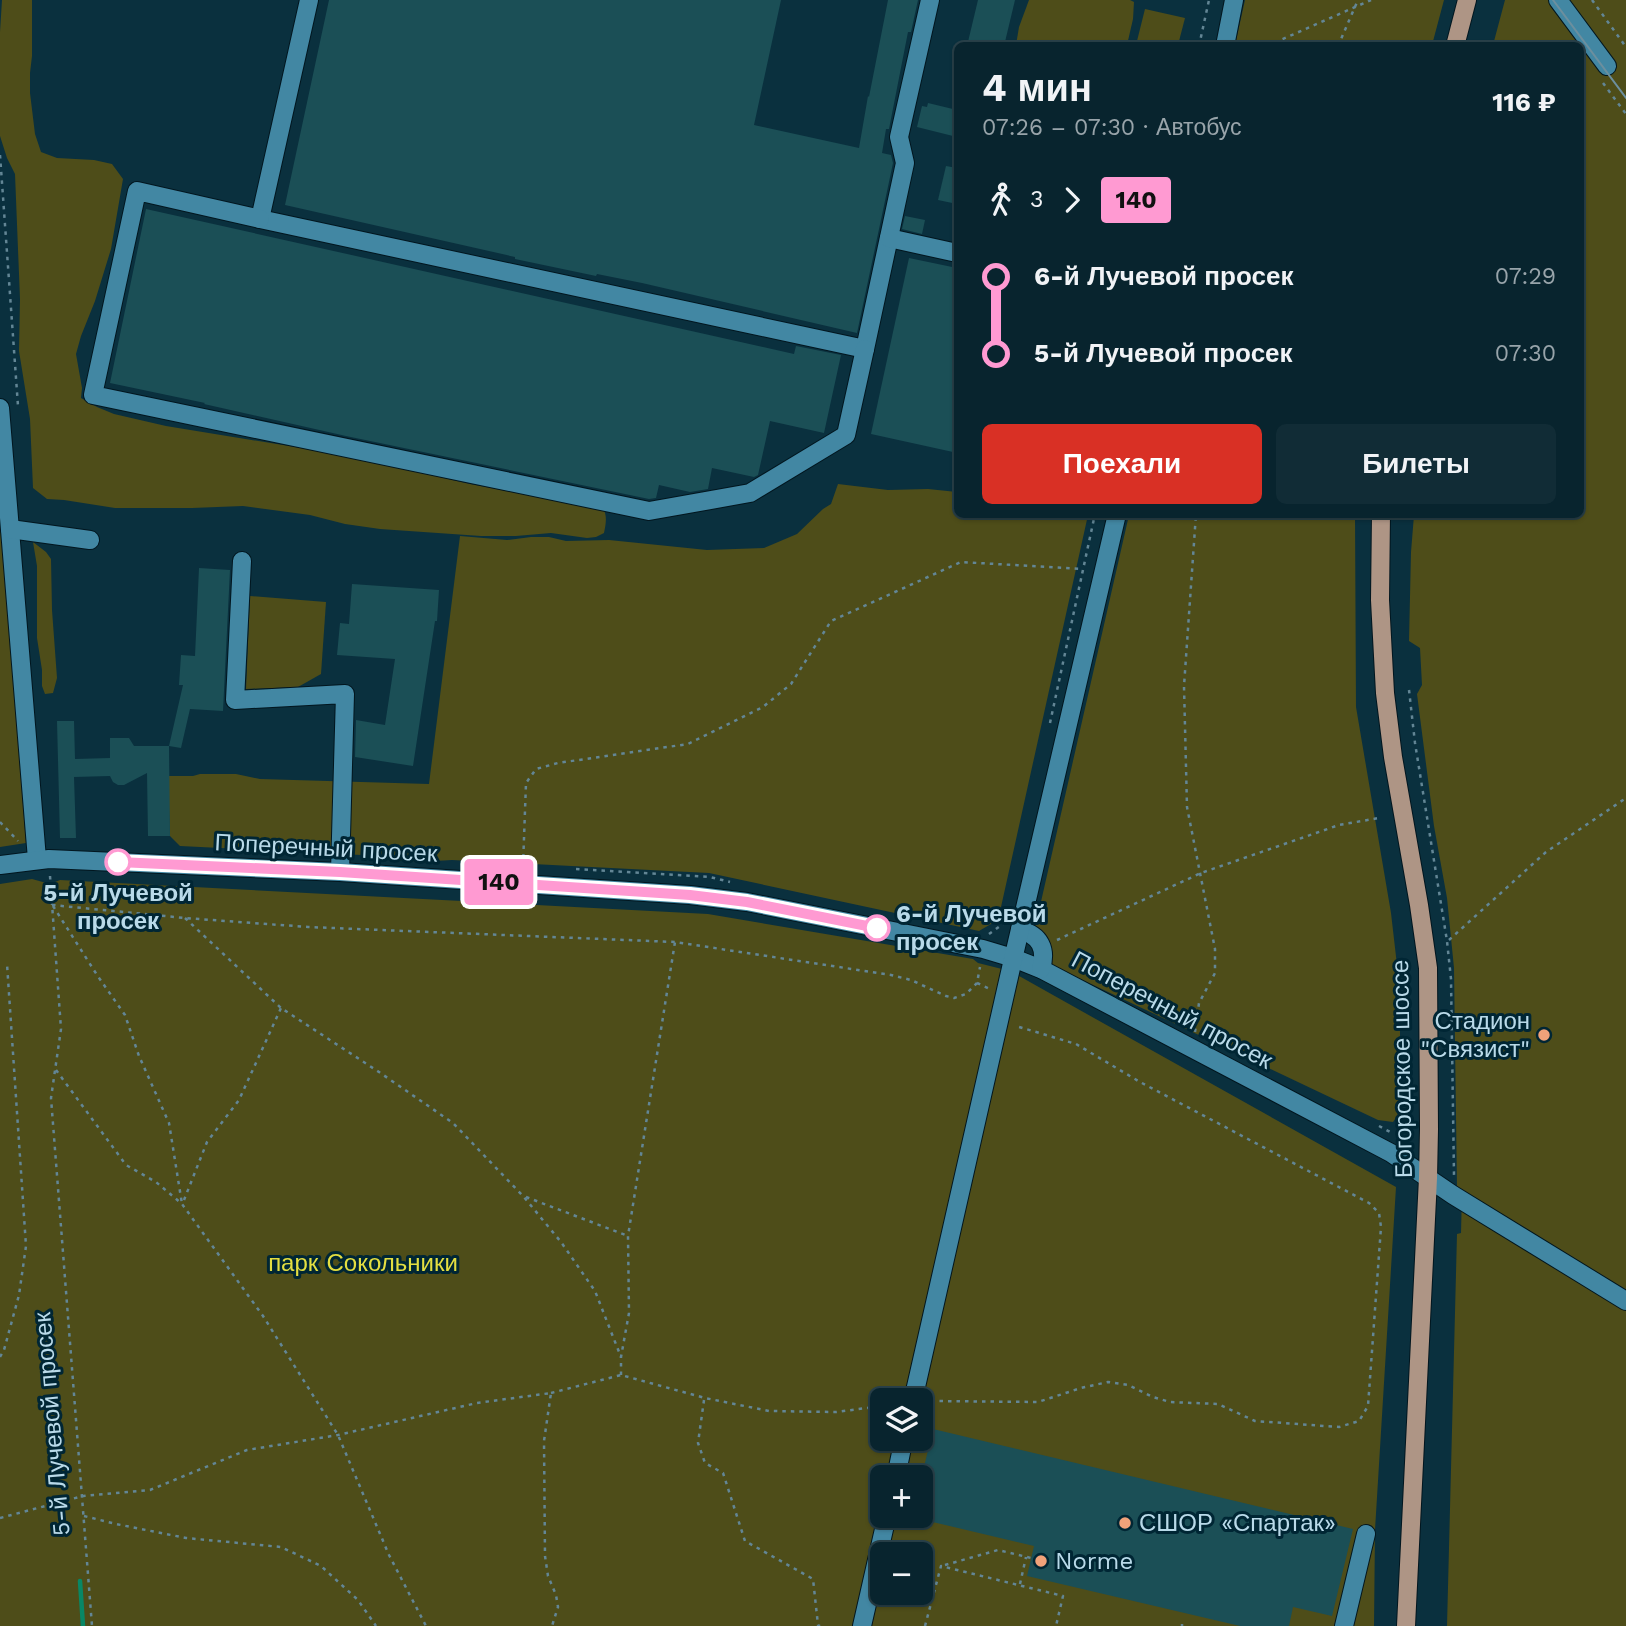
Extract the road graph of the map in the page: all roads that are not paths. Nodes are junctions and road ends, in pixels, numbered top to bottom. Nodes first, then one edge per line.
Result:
1 (309, 0) edge
2 (930, 0) edge
3 (1234, 0) edge
4 (1467, 0) edge
5 (1558, 0) edge
6 (1226, 42) edge
7 (1456, 42) edge
8 (1607, 65) dead end
9 (260, 219) junction
10 (889, 238) junction
11 (954, 252) edge
12 (865, 349) junction
13 (0, 408) edge
14 (1116, 518) edge
15 (1381, 518) edge
16 (10, 529) junction
17 (90, 540) dead end
18 (242, 561) dead end
19 (0, 865) edge
20 (43, 865) junction
21 (340, 872) junction
22 (1013, 926) junction
23 (1013, 958) junction
24 (1041, 969) junction
25 (1428, 1178) junction
26 (1626, 1301) edge
27 (916, 1388) edge
28 (884, 1528) edge
29 (1366, 1534) dead end
30 (862, 1626) edge
31 (1344, 1626) edge
32 (1406, 1626) edge

1 - 9 street
2 - 10 street
3 - 6 street
4 - 7 main road
5 - 8 street
9 - 12 street
9 - 12 street
10 - 11 street
10 - 12 street
13 - 16 street
14 - 22 street
15 - 25 main road, Богородское шоссе
16 - 17 street
16 - 20 street
18 - 21 street
19 - 20 street, Поперечный просек
20 - 21 street, Поперечный просек
21 - 23 street, Поперечный просек
22 - 23 street
22 - 24 street
23 - 24 street, Поперечный просек
23 - 27 street
24 - 25 street, Поперечный просек
25 - 26 street, Поперечный просек
25 - 32 main road, Богородское шоссе
28 - 30 street
29 - 31 street

